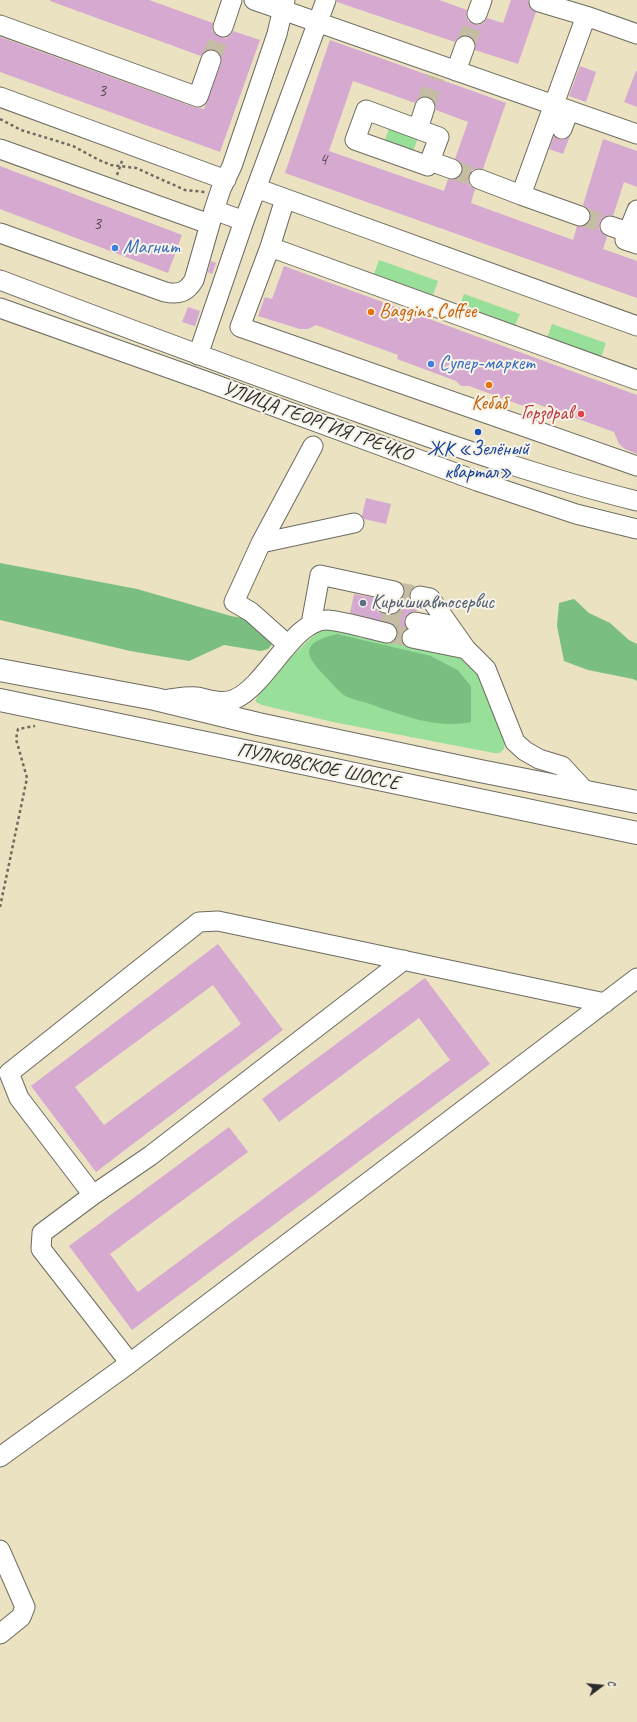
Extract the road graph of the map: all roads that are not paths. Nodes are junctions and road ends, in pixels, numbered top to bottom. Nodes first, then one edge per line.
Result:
1 (232, 0) edge
2 (254, 0) edge
3 (326, 0) edge
4 (539, 2) dead end
5 (283, 5) edge
6 (586, 16) junction
7 (318, 22) junction
8 (0, 25) edge
9 (223, 27) tunnel mouth
10 (637, 34) edge
11 (465, 46) tunnel mouth
12 (211, 60) tunnel mouth
13 (444, 71) junction
14 (0, 97) edge
15 (567, 106) junction
16 (425, 107) tunnel mouth
17 (418, 129) junction
18 (562, 129) dead end
19 (637, 134) edge
20 (0, 148) edge
21 (430, 161) junction
22 (452, 169) tunnel mouth
23 (479, 179) tunnel mouth
24 (226, 180) junction
25 (256, 188) junction
26 (521, 195) junction
27 (286, 199) junction
28 (637, 210) edge
29 (580, 216) tunnel mouth
30 (212, 217) junction
31 (244, 221) junction
32 (610, 226) tunnel mouth
33 (0, 233) edge
34 (632, 238) edge
35 (270, 247) junction
36 (0, 280) edge
37 (0, 308) edge
38 (637, 326) edge
39 (198, 355) junction
40 (637, 380) edge
41 (313, 446) dead end
42 (637, 466) edge
43 (604, 493) junction
44 (637, 494) edge
45 (637, 501) edge
46 (354, 523) dead end
47 (637, 530) edge
48 (261, 543) junction
49 (416, 616) junction
50 (447, 621) junction
51 (311, 624) junction
52 (288, 645) junction
53 (466, 649) junction
54 (0, 670) edge
55 (0, 700) edge
56 (155, 700) junction
57 (585, 791) junction
58 (637, 802) edge
59 (637, 833) edge
60 (404, 960) junction
61 (637, 978) edge
62 (605, 1002) junction
63 (93, 1195) junction
64 (130, 1363) junction
65 (0, 1457) edge
66 (0, 1550) edge
67 (0, 1634) edge

1 - 9 street
2 - 5 street
3 - 7 street
4 - 6 street
5 - 7 street
5 - 24 street
6 - 10 street
6 - 15 street
7 - 13 street
7 - 25 street
8 - 12 street
11 - 13 street
13 - 15 street
14 - 24 street
15 - 18 street
15 - 19 street
15 - 26 street
16 - 17 street
17 - 21 street
17 - 21 street
20 - 30 street
21 - 22 street
23 - 26 street
24 - 30 street
25 - 27 street
25 - 31 street
26 - 29 street
27 - 35 street
27 - 38 street
28 - 34 street
30 - 31 street
30 - 33 street
31 - 39 street
32 - 34 street
35 - 40 street
35 - 42 street
36 - 39 street, УЛИЦА ГЕОРГИЯ ГРЕЧКО
37 - 47 street, УЛИЦА ГЕОРГИЯ ГРЕЧКО
39 - 43 street, УЛИЦА ГЕОРГИЯ ГРЕЧКО
41 - 48 street
43 - 44 street
43 - 45 street
46 - 48 street
48 - 52 street
49 - 50 street
49 - 50 street
49 - 53 street
50 - 53 street
51 - 51 street
51 - 52 street
52 - 56 street
53 - 57 street
54 - 56 highway, ПУЛКОВСКОЕ ШОССЕ
55 - 59 highway, ПУЛКОВСКОЕ ШОССЕ
56 - 57 highway, ПУЛКОВСКОЕ ШОССЕ
57 - 58 highway, ПУЛКОВСКОЕ ШОССЕ
60 - 62 street
60 - 63 street
60 - 63 street
61 - 62 street
62 - 64 street
63 - 64 street
64 - 65 street
66 - 67 street

